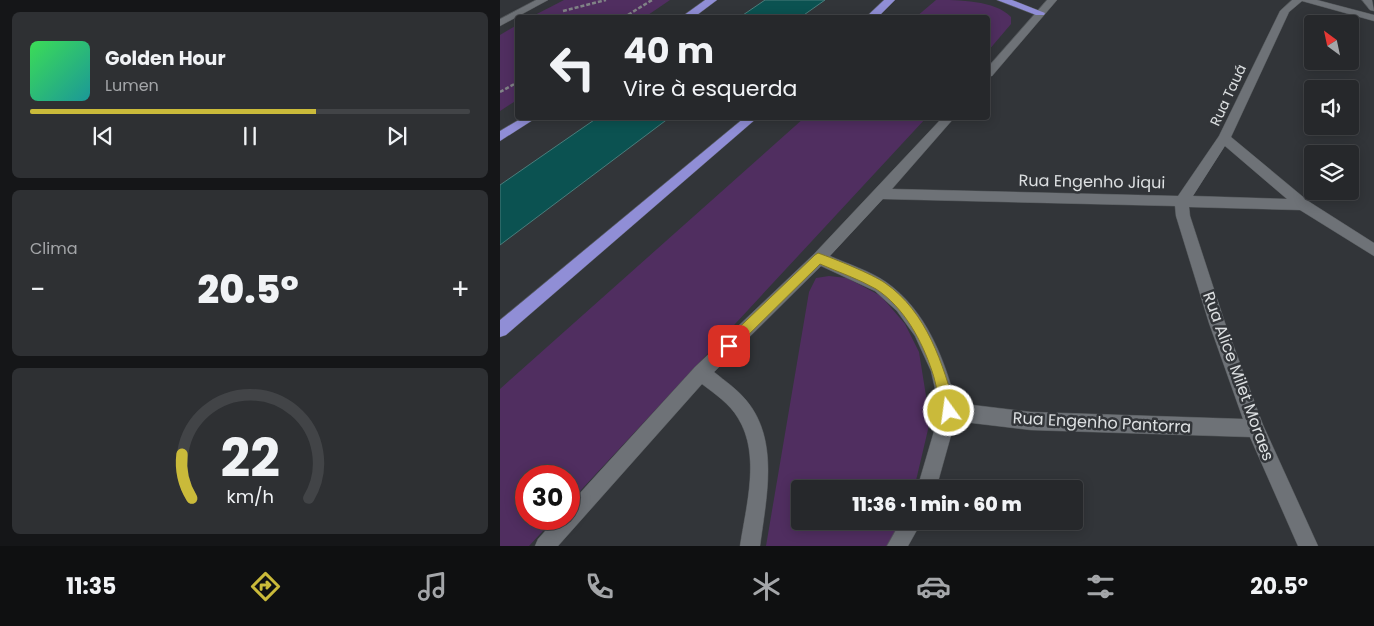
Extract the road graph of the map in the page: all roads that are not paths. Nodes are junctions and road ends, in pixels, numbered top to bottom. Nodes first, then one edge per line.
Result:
1 (543, 0) edge
2 (712, 0) edge
3 (890, 0) edge
4 (1002, 0) edge
5 (1052, 0) edge
6 (1298, 0) edge
7 (1306, 0) edge
8 (1367, 0) edge
9 (1374, 8) edge
10 (1040, 13) junction
11 (690, 15) edge
12 (873, 15) edge
13 (1374, 18) edge
14 (500, 23) edge
15 (990, 71) edge
16 (527, 120) edge
17 (749, 120) edge
18 (946, 120) edge
19 (500, 137) edge
20 (1224, 138) junction
21 (880, 194) junction
22 (1182, 201) junction
23 (1303, 205) junction
24 (1374, 250) edge
25 (818, 258) junction
26 (500, 330) edge
27 (701, 373) junction
28 (949, 411) junction
29 (1255, 428) junction
30 (929, 480) edge
31 (907, 530) edge
32 (545, 546) edge
33 (750, 546) edge
34 (897, 546) edge
35 (1308, 546) edge

1 - 14 street
2 - 11 highway
3 - 12 highway
4 - 10 highway
5 - 10 street
6 - 20 street, Rua Tauá
7 - 13 street
8 - 9 street
10 - 15 street
16 - 19 highway
17 - 26 highway
18 - 21 street
20 - 22 street, Rua Tauá
20 - 23 street
21 - 22 street, Rua Engenho Jiqui
21 - 25 street
22 - 23 street, Rua Engenho Jiqui
22 - 29 street, Rua Alice Milet Moraes
23 - 24 street
25 - 27 street
25 - 28 street
27 - 32 street
27 - 33 street
28 - 29 street, Rua Engenho Pantorra
28 - 30 street
29 - 35 street, Rua Alice Milet Moraes
31 - 34 street

